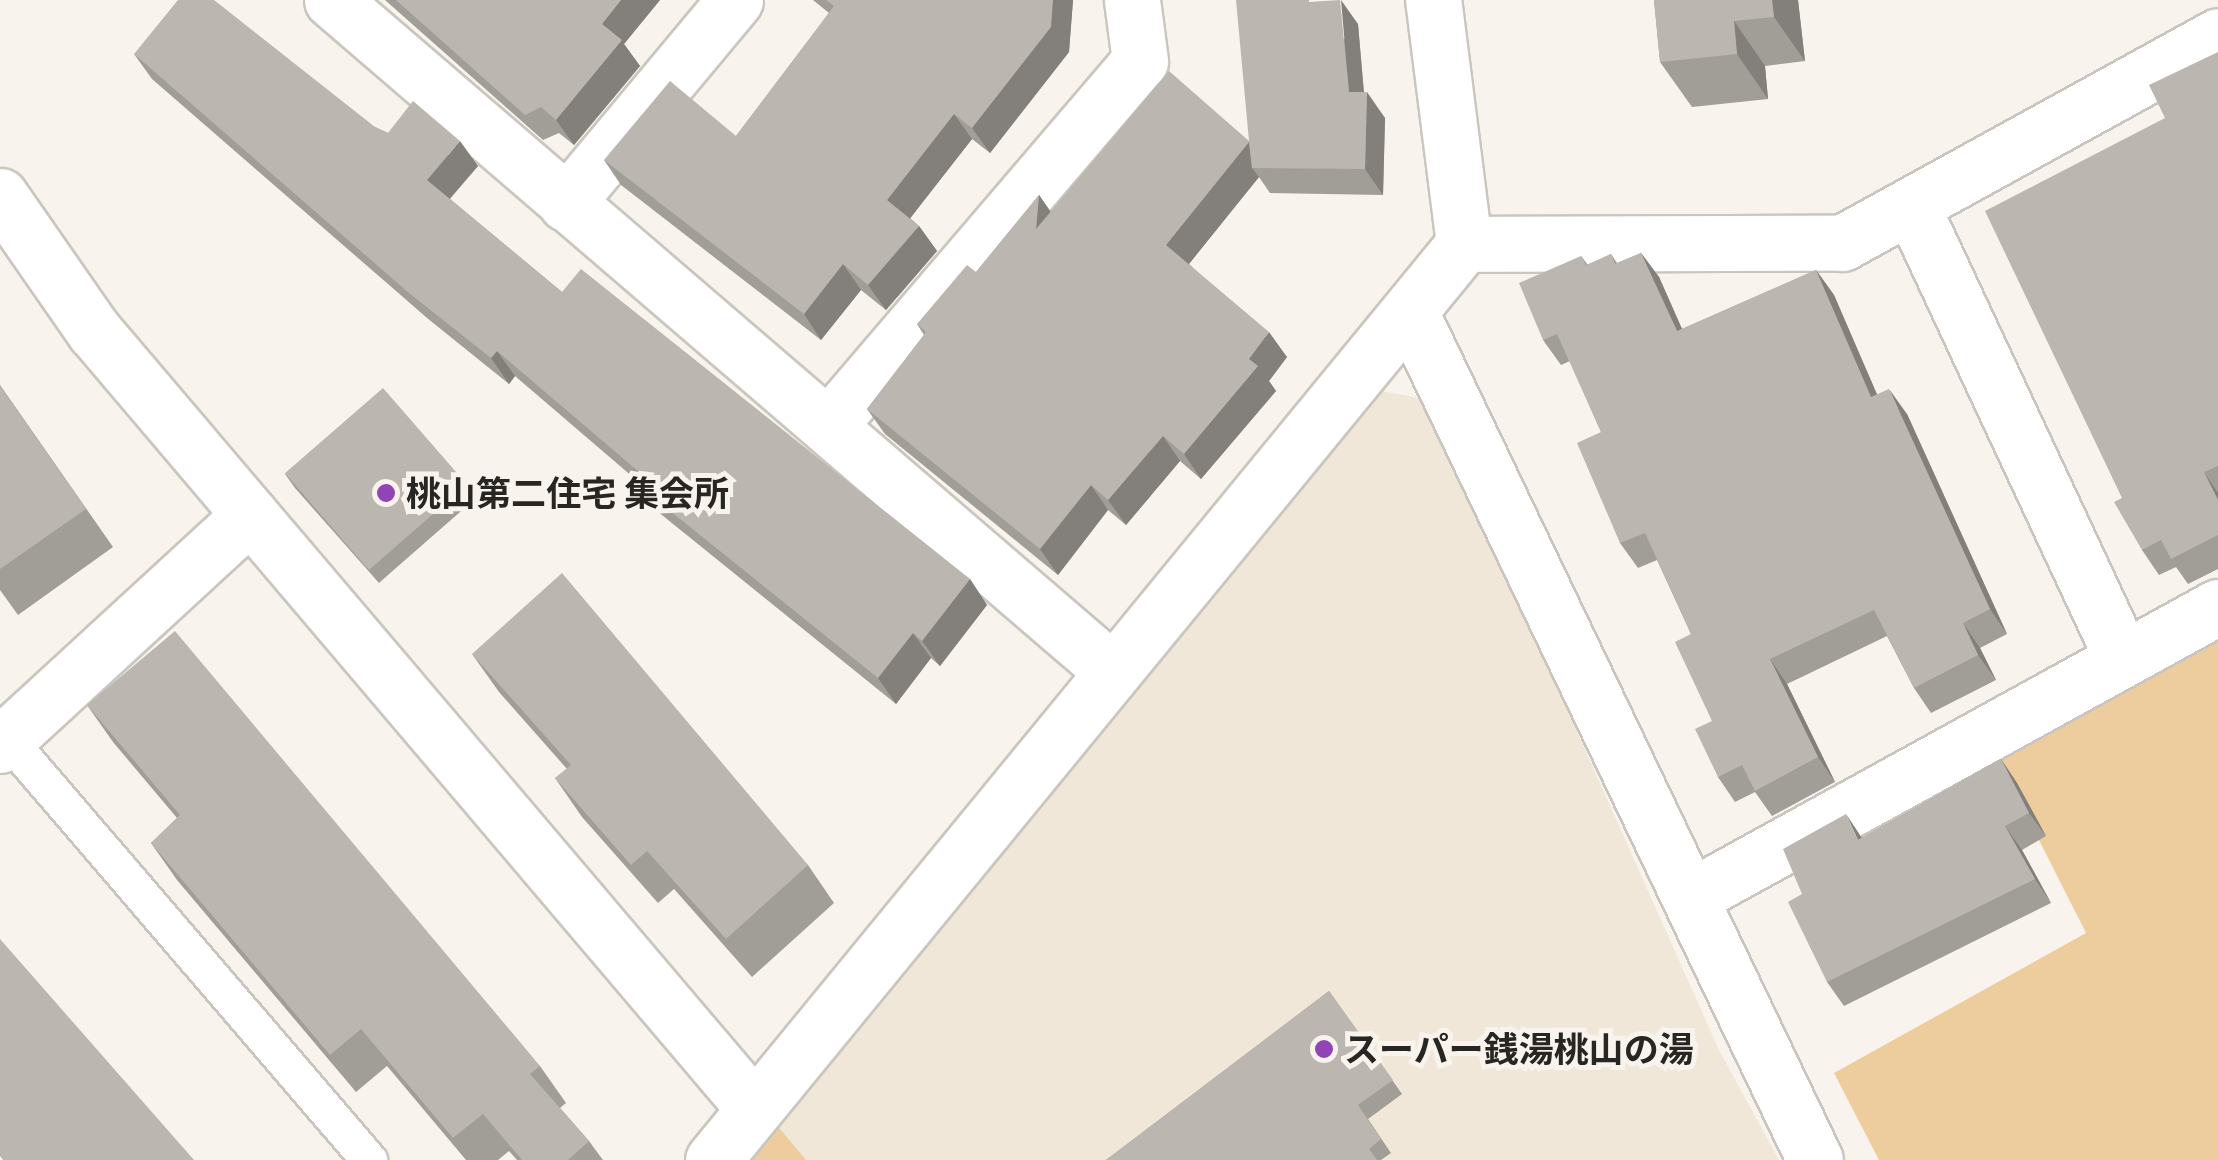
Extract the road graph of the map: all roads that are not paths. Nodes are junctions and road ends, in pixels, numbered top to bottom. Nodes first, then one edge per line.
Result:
1 (332, 0) edge
2 (734, 0) edge
3 (1132, 0) edge
4 (1433, 0) edge
5 (2218, 36) edge
6 (0, 196) edge
7 (566, 203) junction
8 (1912, 207) junction
9 (1464, 244) junction
10 (1412, 316) junction
11 (828, 426) junction
12 (250, 516) junction
13 (2218, 607) edge
14 (2122, 658) junction
15 (1109, 668) junction
16 (2, 738) edge
17 (1692, 896) junction
18 (753, 1107) junction
19 (369, 1160) edge
20 (713, 1160) edge
21 (1816, 1160) edge

1 - 7 street
2 - 7 street
3 - 11 street
4 - 9 street
5 - 8 street
6 - 12 street
7 - 11 street
8 - 9 street
8 - 14 street
9 - 10 street
10 - 15 street
10 - 17 street
11 - 15 street
12 - 16 street
12 - 18 street
13 - 14 street
14 - 17 street
15 - 18 street
16 - 19 lane
17 - 21 street
18 - 20 street

